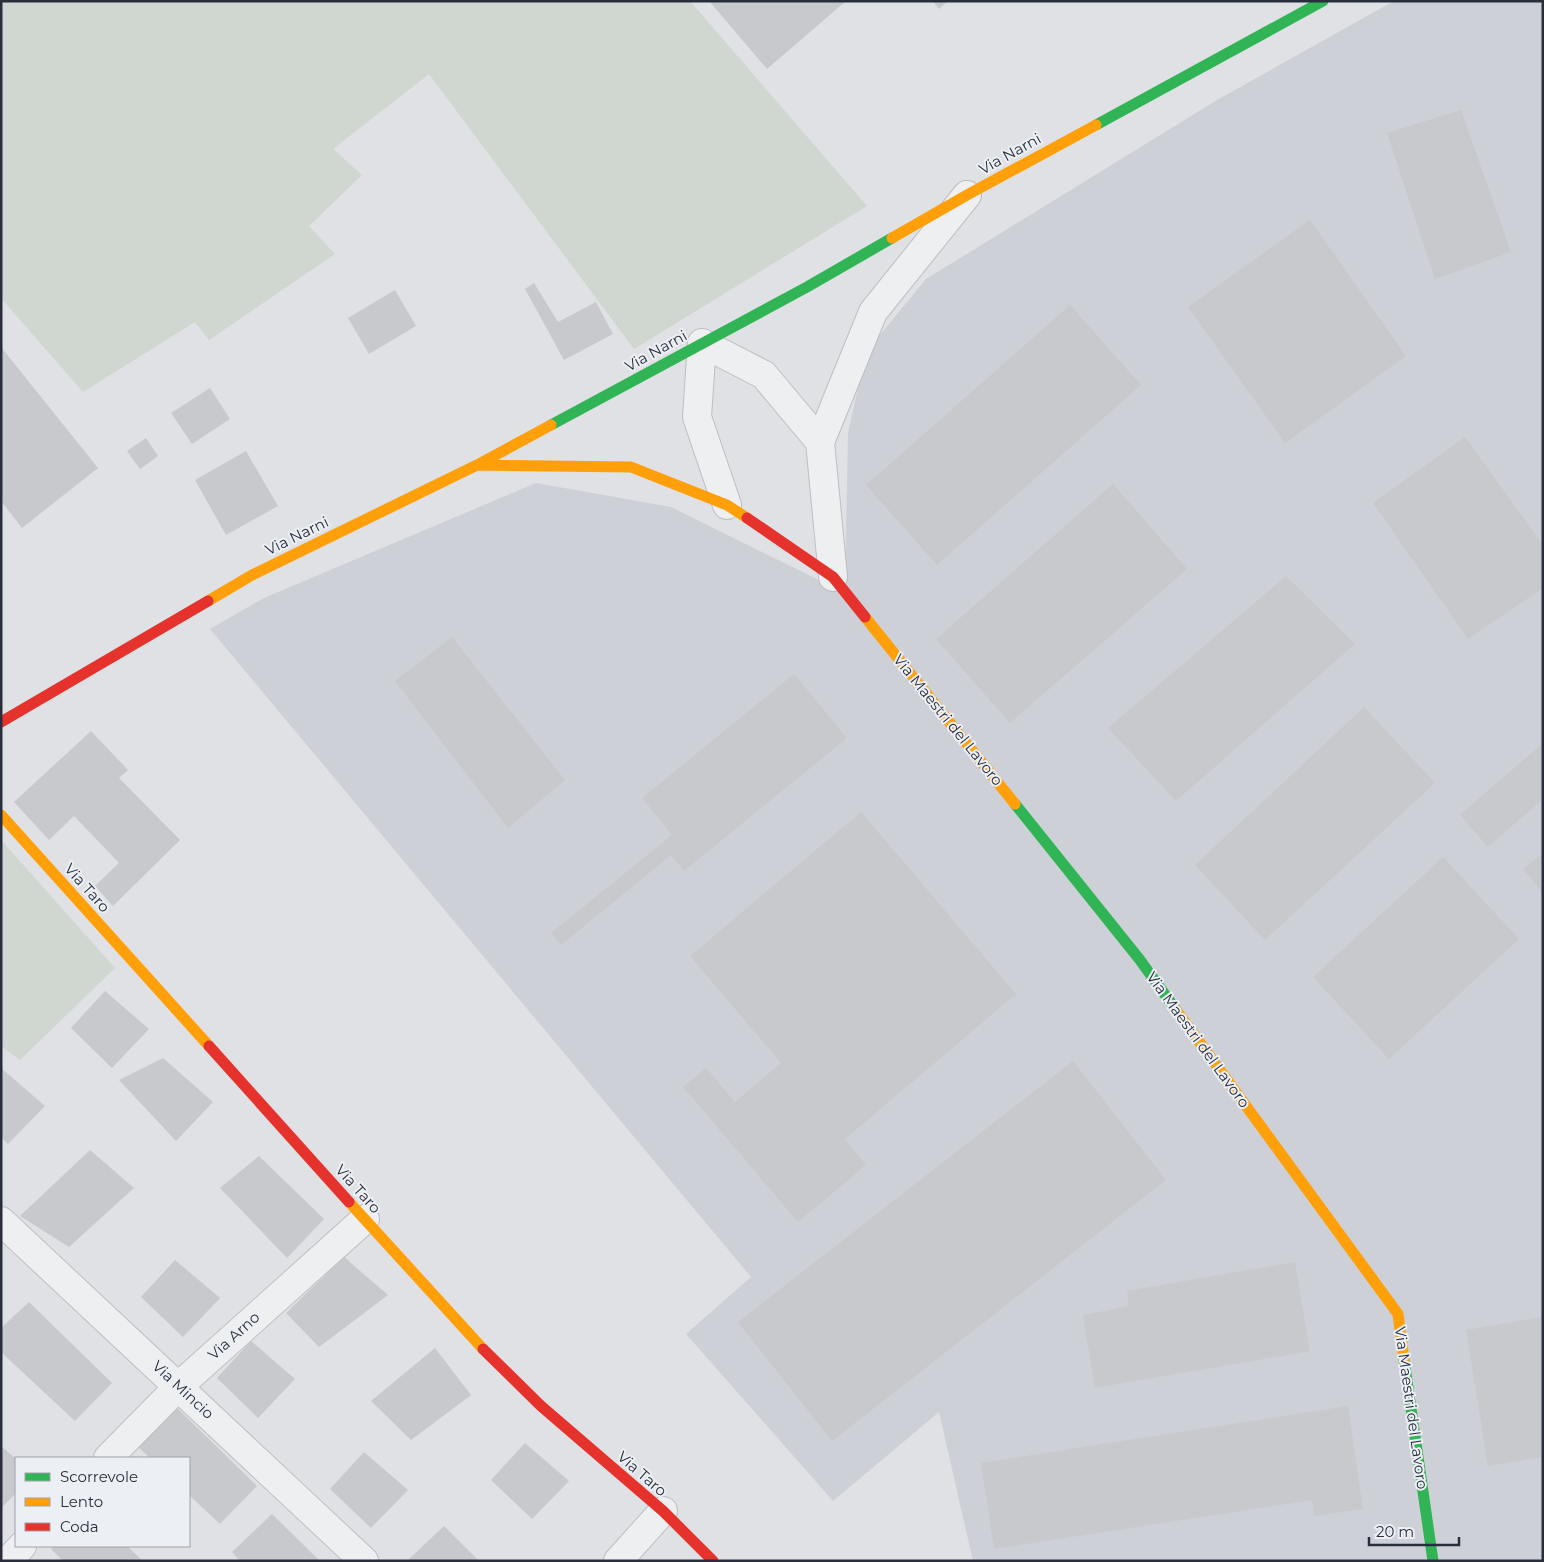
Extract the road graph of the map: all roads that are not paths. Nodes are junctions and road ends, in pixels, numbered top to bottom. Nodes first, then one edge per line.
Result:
1 (1323, 1) edge
2 (967, 195) junction
3 (702, 343) junction
4 (820, 442) junction
5 (478, 465) junction
6 (727, 505) junction
7 (834, 577) junction
8 (1, 722) edge
9 (1, 815) edge
10 (365, 1219) junction
11 (1, 1221) edge
12 (179, 1386) junction
13 (109, 1457) edge
14 (663, 1511) junction
15 (21, 1547) edge
16 (8, 1561) edge
17 (364, 1561) edge
18 (618, 1561) edge
19 (714, 1561) edge
20 (1433, 1561) edge

1 - 2 street, Via Narni
2 - 3 street, Via Narni
2 - 4 street
3 - 4 street
3 - 5 street, Via Narni
3 - 6 street
4 - 7 street
5 - 6 street, Via Maestri del Lavoro
5 - 8 street, Via Narni
6 - 7 street, Via Maestri del Lavoro
7 - 20 street, Via Maestri del Lavoro
9 - 10 street, Via Taro
10 - 12 street, Via Arno
10 - 14 street, Via Taro
11 - 12 street, Via Mincio
12 - 13 street, Via Arno
12 - 17 street, Via Mincio
14 - 18 street
14 - 19 street, Via Taro
15 - 16 street

